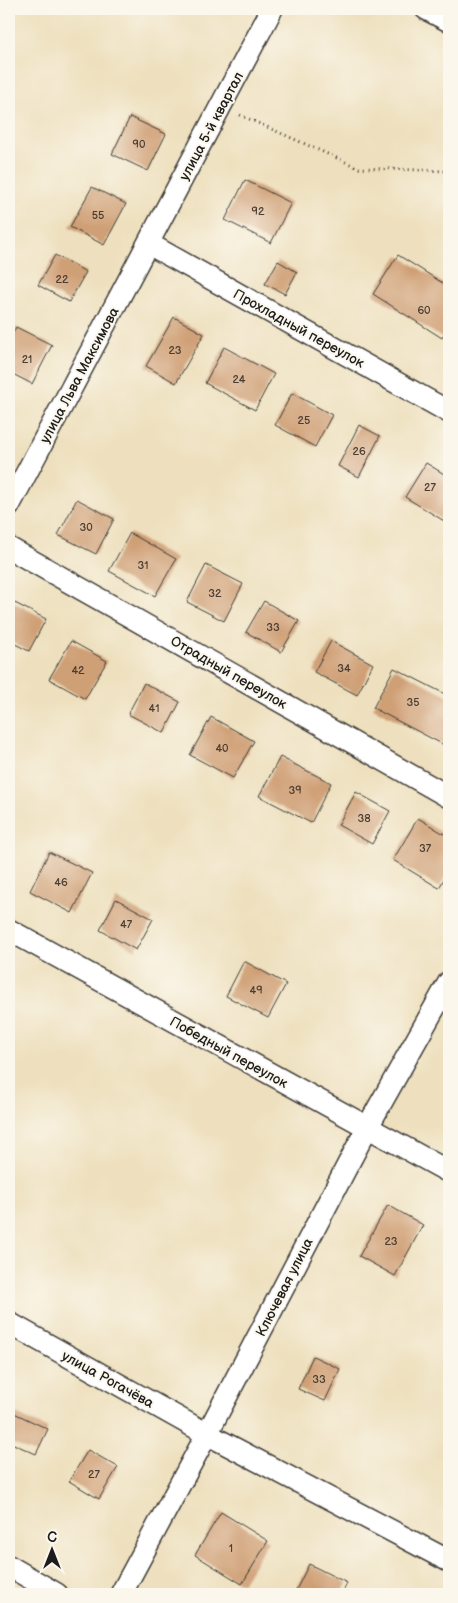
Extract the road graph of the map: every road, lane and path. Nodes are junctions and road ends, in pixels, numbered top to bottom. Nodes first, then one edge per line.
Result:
1 (272, 9) edge
2 (426, 9) edge
3 (449, 21) edge
4 (221, 106) junction
5 (449, 171) edge
6 (149, 244) junction
7 (449, 412) edge
8 (9, 506) edge
9 (9, 548) edge
10 (449, 797) edge
11 (9, 930) edge
12 (449, 982) edge
13 (367, 1128) junction
14 (449, 1172) edge
15 (9, 1323) edge
16 (207, 1434) junction
17 (449, 1561) edge
18 (9, 1566) edge
19 (57, 1594) edge
20 (120, 1594) edge

1 - 4 street, улица 5-й квартал
2 - 3 street
4 - 5 path
4 - 6 street, улица 5-й квартал
6 - 7 street, Прохладный переулок
6 - 8 street, улица Льва Максимова
9 - 10 street, Отрадный переулок
11 - 13 street, Победный переулок
12 - 13 street, Ключевая улица
13 - 14 street, Победный переулок
13 - 16 street, Ключевая улица
15 - 16 street, улица Рогачёва
16 - 17 street, улица Рогачёва
16 - 20 street, Ключевая улица
18 - 19 street

